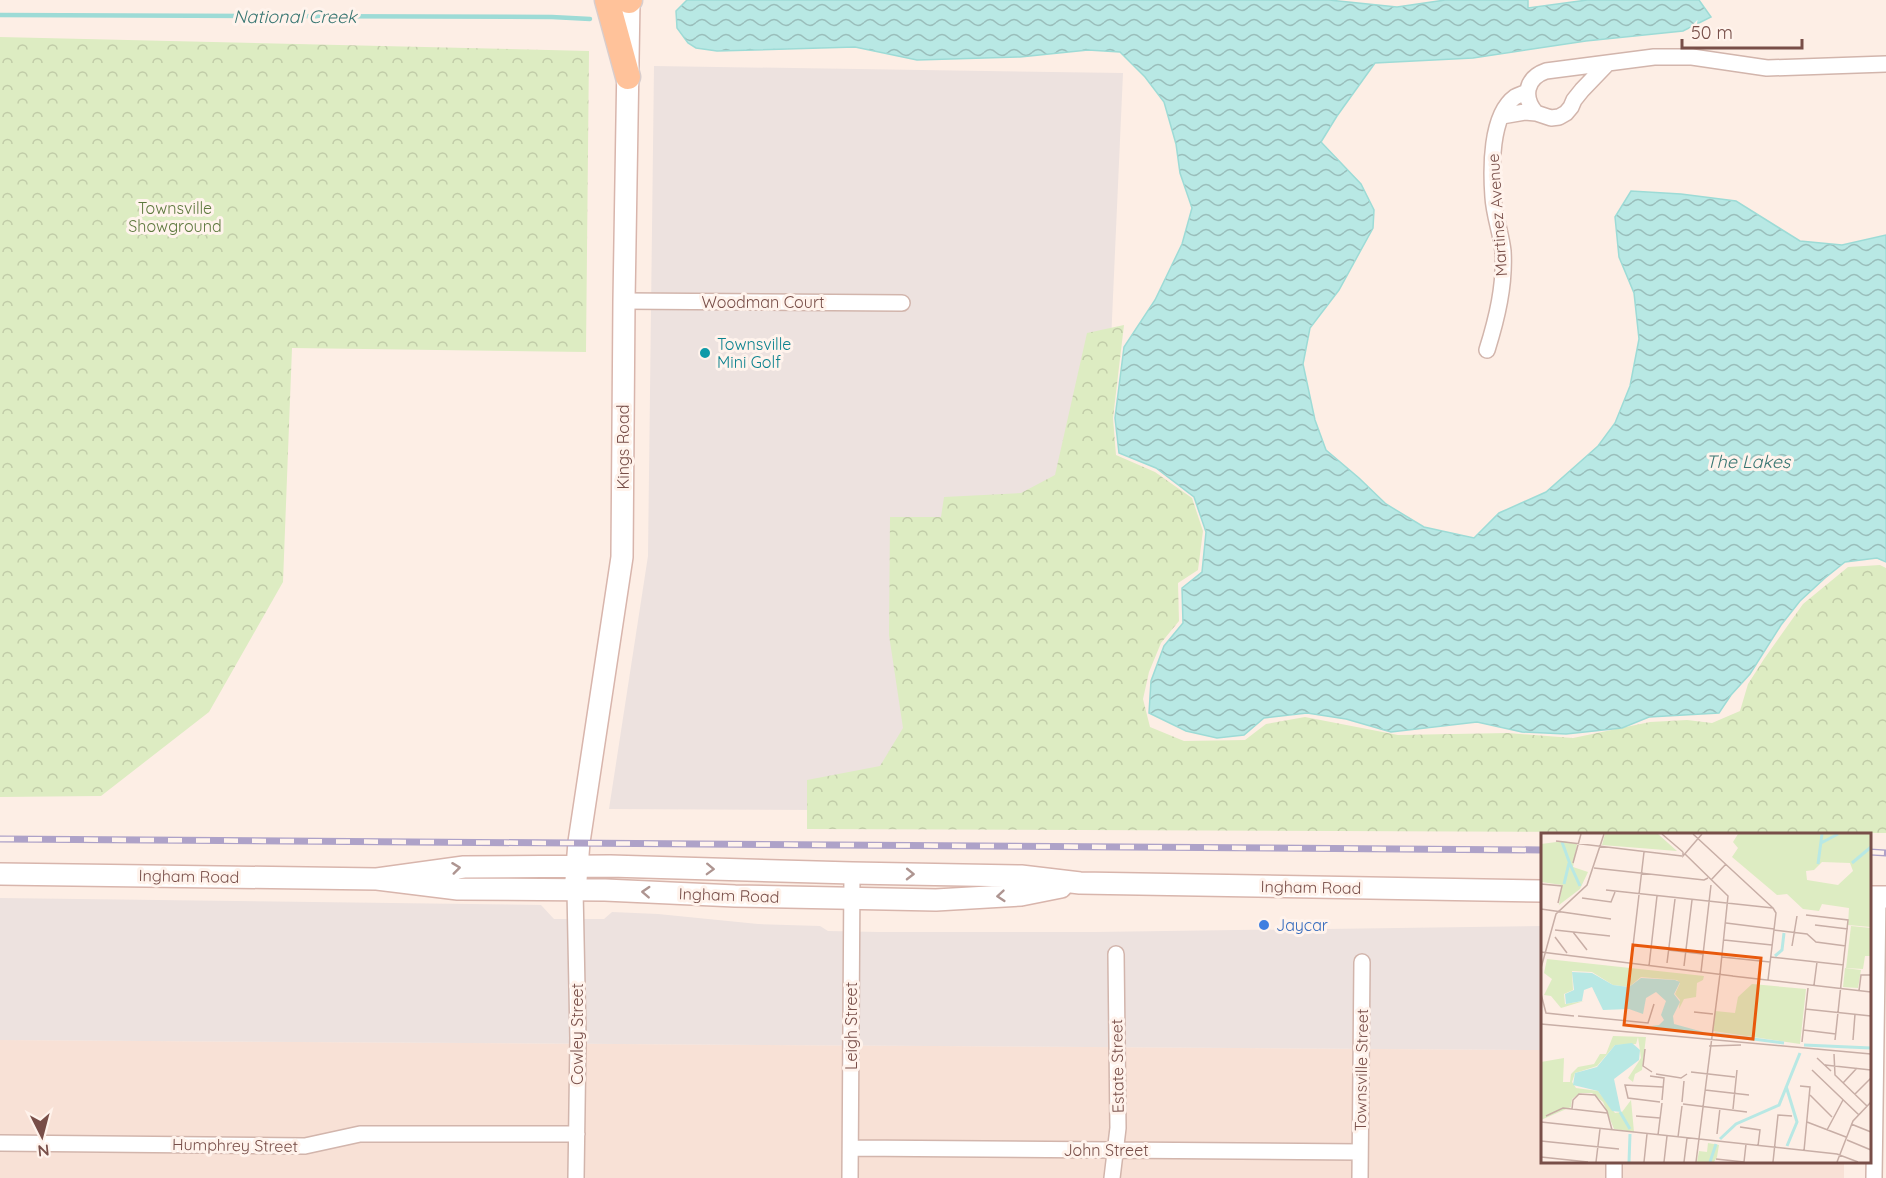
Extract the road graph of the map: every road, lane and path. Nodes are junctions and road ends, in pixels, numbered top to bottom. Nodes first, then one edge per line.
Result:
1 (624, 0) edge
2 (1607, 64) junction
3 (1886, 64) edge
4 (1554, 70) junction
5 (628, 77) junction
6 (1527, 92) junction
7 (1574, 100) junction
8 (1536, 113) junction
9 (1502, 116) junction
10 (624, 301) junction
11 (902, 303) dead end
12 (1487, 350) dead end
13 (577, 866) junction
14 (852, 873) junction
15 (0, 874) edge
16 (377, 879) junction
17 (1080, 884) junction
18 (575, 890) junction
19 (1541, 891) edge
20 (1878, 897) edge
21 (852, 898) junction
22 (1116, 954) dead end
23 (1362, 962) dead end
24 (577, 1134) junction
25 (0, 1143) edge
26 (851, 1148) junction
27 (1115, 1150) junction
28 (1360, 1152) junction
29 (576, 1178) edge
30 (850, 1178) edge
31 (1112, 1178) edge
32 (1360, 1178) edge
33 (1874, 1178) edge

1 - 5 main road
1 - 5 main road, Kings Road
2 - 3 street, Martinez Avenue
2 - 4 street, Martinez Avenue
2 - 7 street
4 - 6 street, Martinez Avenue
4 - 7 street
5 - 10 main road, Kings Road
6 - 8 street
6 - 9 street, Martinez Avenue
7 - 8 street
8 - 9 street
9 - 12 street, Martinez Avenue
10 - 11 street, Woodman Court
10 - 13 main road, Kings Road
13 -> 14 main road, Ingham Road
16 -> 13 main road, Ingham Road
13 - 18 main road, Kings Road
14 -> 17 main road, Ingham Road
14 - 21 street, Leigh Street
15 - 16 main road, Ingham Road
16 - 18 main road, Ingham Road
17 - 19 main road, Ingham Road
17 -> 21 main road, Ingham Road
21 -> 18 main road, Ingham Road
18 - 24 street, Cowley Street
20 - 33 street
21 - 26 street, Leigh Street
22 - 27 street, Estate Street
23 - 28 street, Townsville Street
24 - 25 street, Humphrey Street
24 - 29 street, Cowley Street
26 - 27 street, John Street
26 - 30 street, Leigh Street
27 - 28 street, John Street
27 - 31 street, Estate Street
28 - 32 street, Townsville Street

